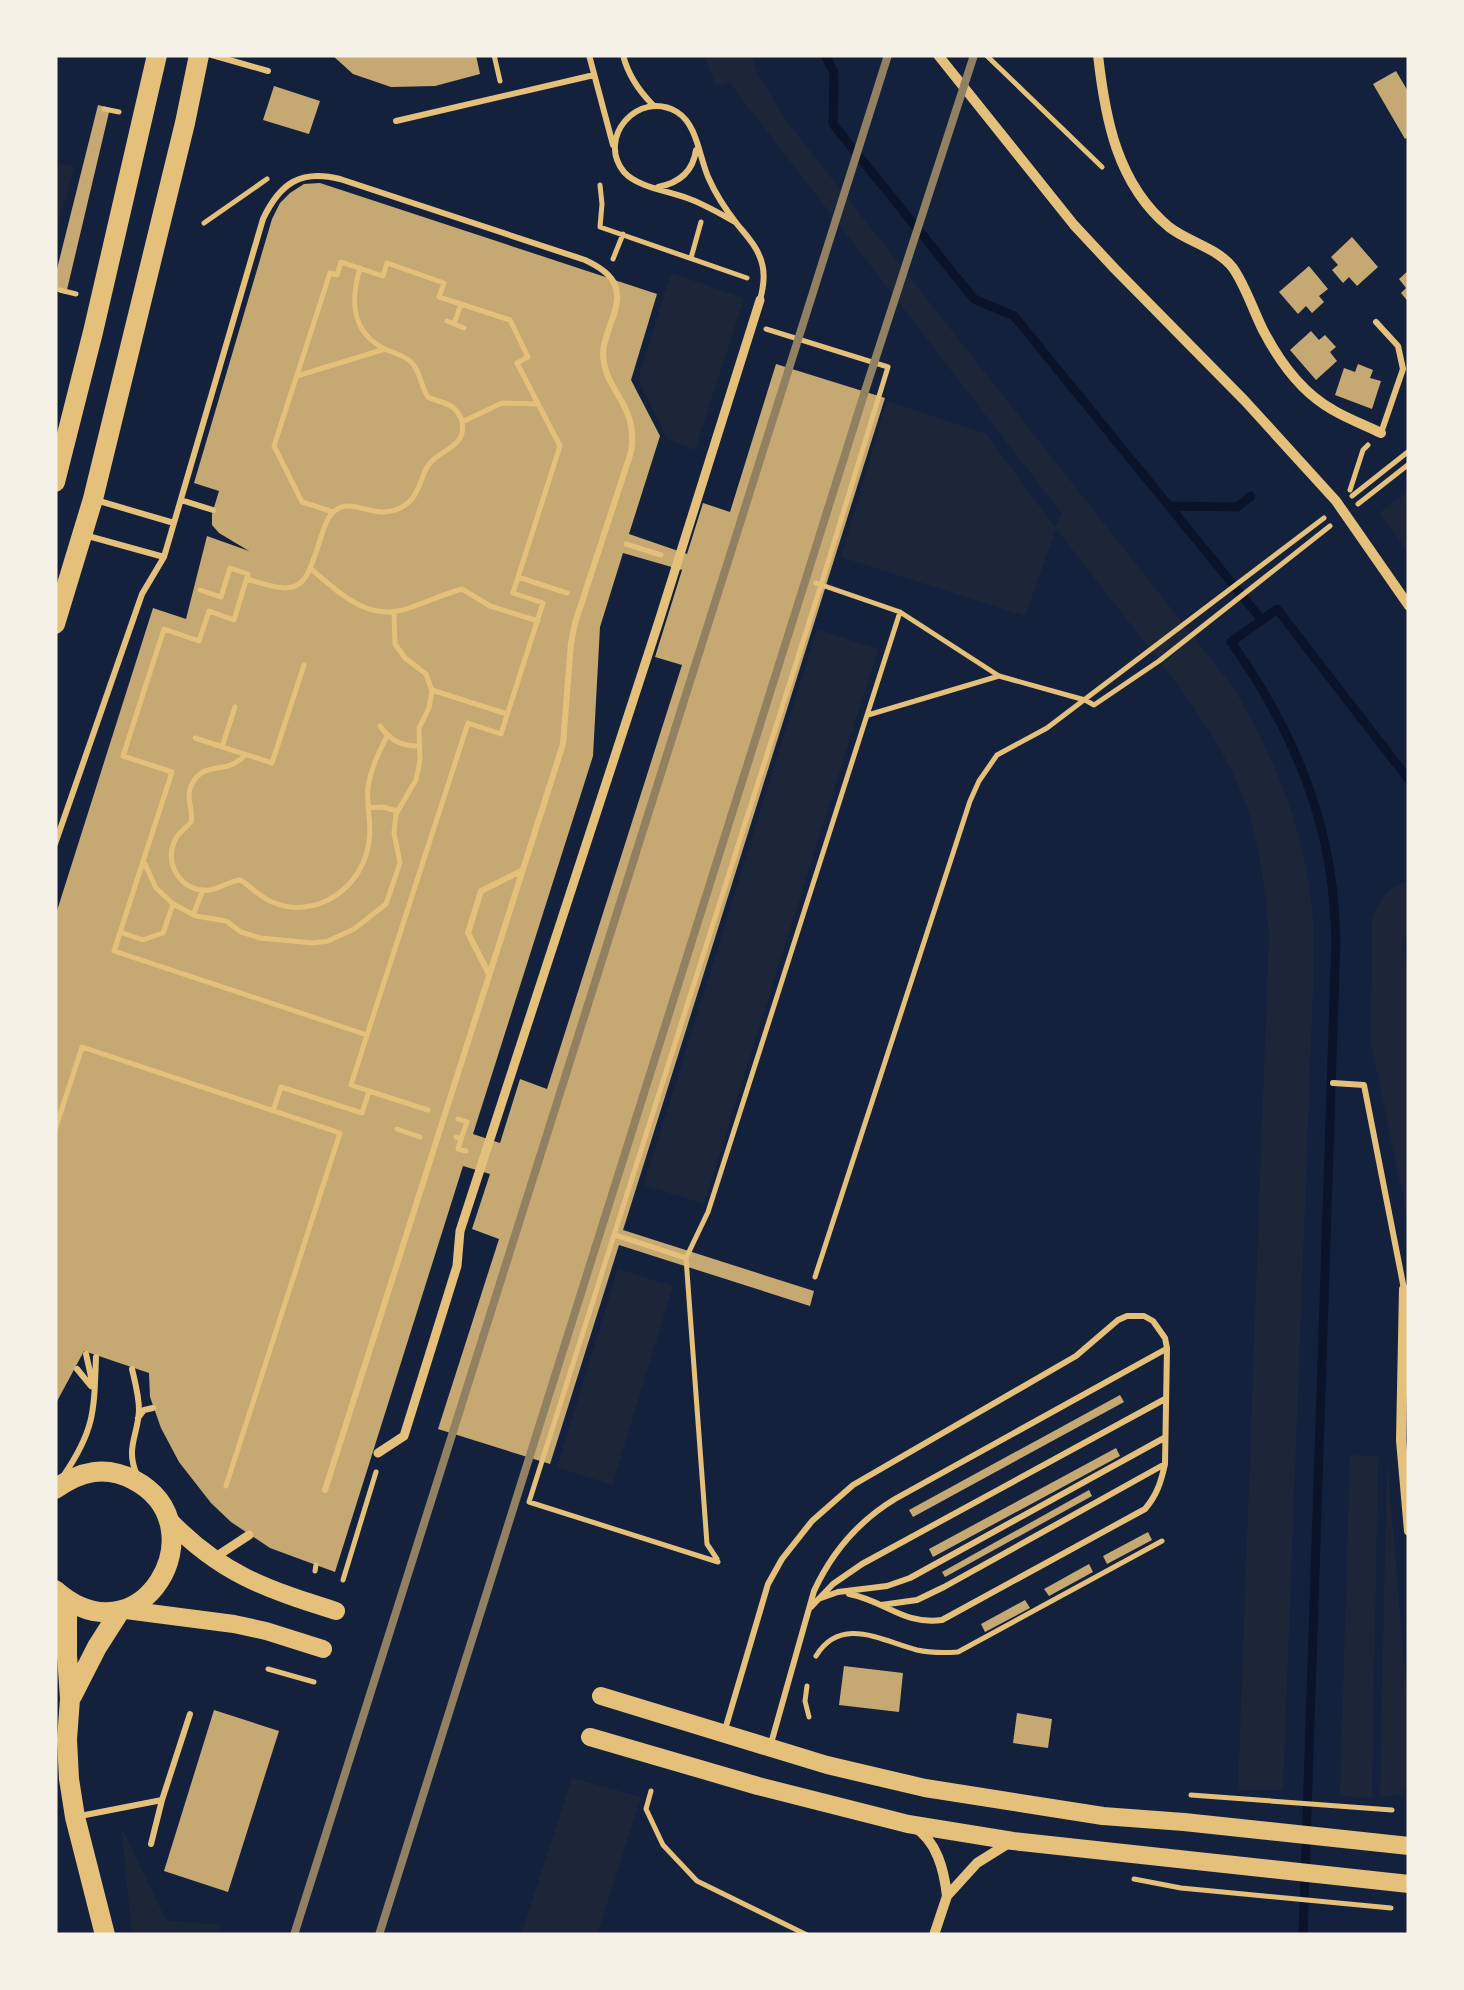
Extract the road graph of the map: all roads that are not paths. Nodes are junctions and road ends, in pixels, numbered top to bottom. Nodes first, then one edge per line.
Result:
1 (156, 55) edge
2 (199, 55) edge
3 (212, 55) edge
4 (590, 55) edge
5 (623, 55) edge
6 (938, 55) edge
7 (1098, 55) edge
8 (268, 71) dead end
9 (594, 75) junction
10 (654, 106) junction
11 (396, 121) dead end
12 (696, 144) junction
13 (617, 161) junction
14 (657, 188) junction
15 (735, 222) junction
16 (760, 300) joint
17 (1376, 322) dead end
18 (1381, 433) joint
19 (55, 482) edge
20 (92, 499) junction
21 (181, 500) junction
22 (213, 510) dead end
23 (174, 523) junction
24 (82, 534) junction
25 (164, 556) junction
26 (1409, 606) edge
27 (55, 624) edge
28 (55, 844) edge
29 (522, 870) junction
30 (489, 974) junction
31 (1333, 1083) dead end
32 (1404, 1289) joint
33 (1168, 1348) junction
34 (86, 1354) dead end
35 (96, 1357) dead end
36 (76, 1369) dead end
37 (132, 1369) dead end
38 (94, 1392) junction
39 (1166, 1398) junction
40 (153, 1408) dead end
41 (138, 1419) junction
42 (1165, 1437) junction
43 (381, 1451) road end
44 (1165, 1464) junction
45 (143, 1485) junction
46 (55, 1489) edge
47 (324, 1490) dead end
48 (169, 1520) junction
49 (1409, 1532) edge
50 (249, 1535) dead end
51 (212, 1559) junction
52 (838, 1592) junction
53 (61, 1595) edge
54 (881, 1606) junction
55 (810, 1608) junction
56 (336, 1610) dead end
57 (123, 1611) junction
58 (323, 1649) dead end
59 (602, 1696) dead end
60 (70, 1699) junction
61 (190, 1714) dead end
62 (724, 1734) junction
63 (590, 1737) dead end
64 (770, 1748) junction
65 (162, 1800) junction
66 (74, 1816) junction
67 (908, 1824) junction
68 (1012, 1841) junction
69 (151, 1844) dead end
70 (1409, 1846) edge
71 (1409, 1884) edge
72 (947, 1896) junction
73 (105, 1935) edge
74 (934, 1935) edge

1 - 19 main road
2 - 20 main road
3 - 8 lane
4 - 9 lane
5 - 10 lane
6 - 26 street
7 - 18 street
9 - 11 lane
9 - 13 lane
10 - 12 lane
10 - 13 lane
12 - 14 lane
12 - 15 lane
13 - 14 lane
14 - 15 lane
15 - 16 lane
16 - 43 street
17 - 18 lane
20 - 23 lane
20 - 24 main road
21 - 22 lane
21 - 23 lane
21 - 29 lane
23 - 25 lane
24 - 25 lane
24 - 27 main road
25 - 28 lane
29 - 30 lane
29 - 30 lane
30 - 47 lane
31 - 32 lane
32 - 49 street
33 - 39 lane
33 - 55 lane
33 - 62 lane
34 - 38 lane
35 - 38 lane
36 - 38 lane
37 - 41 lane
38 - 46 lane
39 - 42 lane
39 - 55 lane
40 - 41 lane
41 - 45 lane
42 - 44 lane
42 - 52 lane
44 - 54 lane
44 - 54 lane
45 - 46 main road
45 - 48 main road
48 - 51 street
48 - 57 main road
50 - 51 street
51 - 56 street
52 - 54 lane
52 - 55 lane
53 - 57 main road
53 - 60 main road
55 - 64 lane
57 - 58 street
57 - 60 main road
59 - 62 street
60 - 66 main road
61 - 65 lane
62 - 64 street
63 - 67 street
64 - 70 street
65 - 66 lane
65 - 69 lane
66 - 73 main road
67 - 68 street
67 - 72 street
68 - 71 street
68 - 72 street
72 - 74 street

